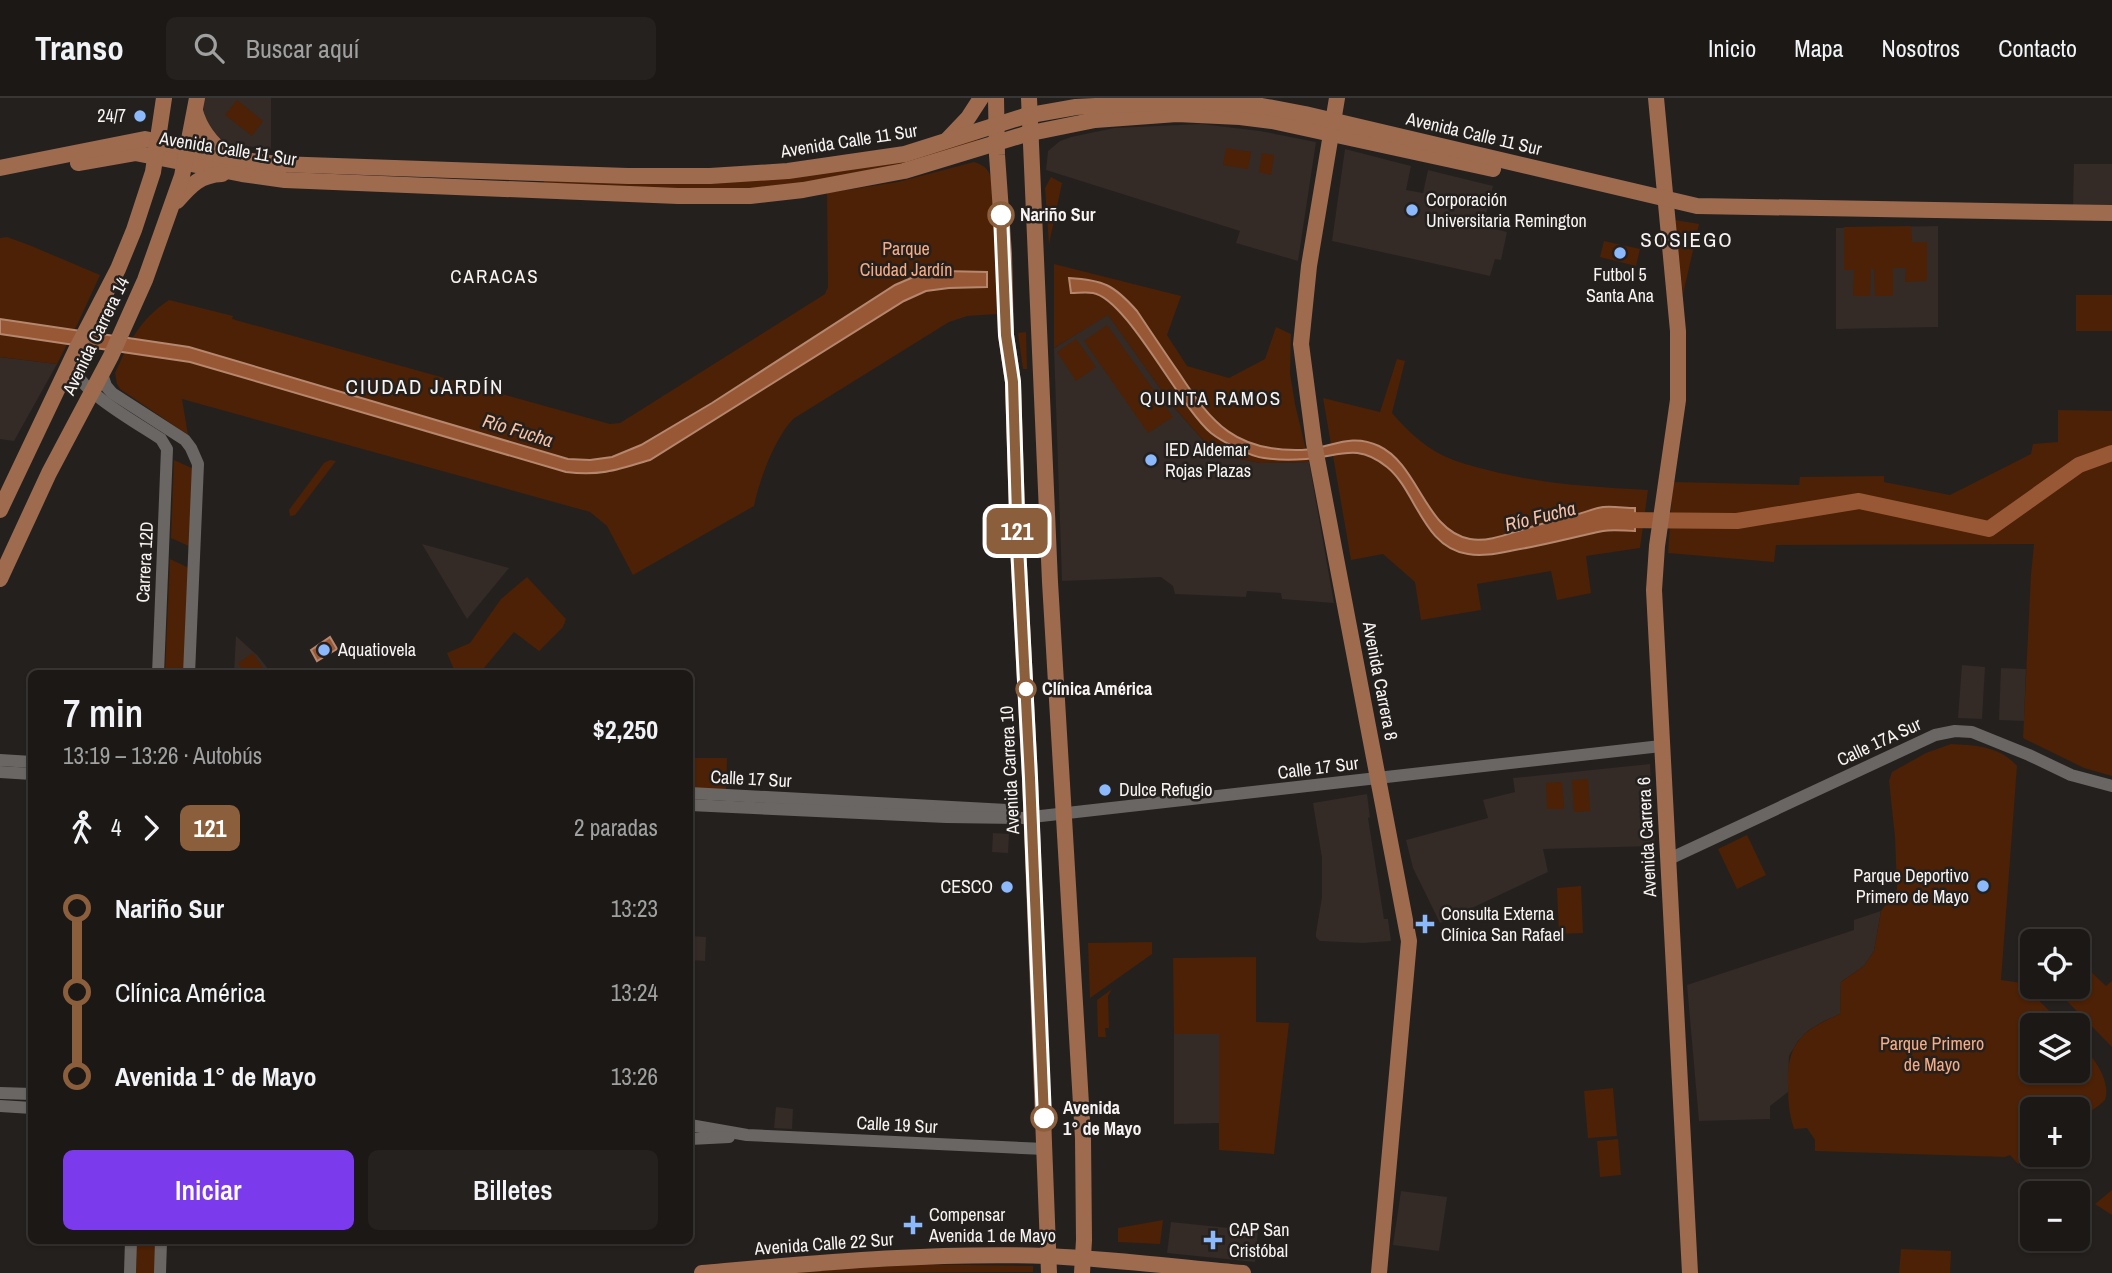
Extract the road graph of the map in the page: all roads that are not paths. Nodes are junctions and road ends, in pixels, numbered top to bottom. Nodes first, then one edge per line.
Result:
1 (164, 98) edge
2 (981, 98) edge
3 (996, 98) edge
4 (1029, 98) edge
5 (1076, 98) edge
6 (1337, 98) edge
7 (1656, 98) edge
8 (196, 104) edge
9 (1094, 105) junction
10 (1030, 115) junction
11 (996, 125) junction
12 (1333, 127) junction
13 (1031, 133) junction
14 (946, 142) junction
15 (996, 143) junction
16 (157, 149) junction
17 (962, 154) junction
18 (187, 156) junction
19 (227, 157) junction
20 (0, 168) edge
21 (242, 174) junction
22 (0, 178) edge
23 (999, 179) junction
24 (1666, 204) junction
25 (171, 208) junction
26 (2112, 213) edge
27 (2112, 223) edge
28 (78, 351) junction
29 (102, 374) junction
30 (92, 392) junction
31 (0, 510) edge
32 (0, 579) edge
33 (158, 670) edge
34 (189, 670) edge
35 (1661, 746) junction
36 (0, 760) edge
37 (28, 762) edge
38 (0, 772) edge
39 (28, 774) edge
40 (1379, 779) junction
41 (2112, 786) edge
42 (693, 793) edge
43 (693, 805) edge
44 (1032, 815) junction
45 (1063, 815) junction
46 (1667, 860) junction
47 (0, 1093) edge
48 (28, 1094) edge
49 (0, 1106) edge
50 (28, 1108) edge
51 (693, 1126) edge
52 (747, 1135) junction
53 (693, 1139) edge
54 (1045, 1149) junction
55 (131, 1244) edge
56 (161, 1244) edge
57 (1049, 1265) edge
58 (1082, 1266) edge
59 (130, 1273) edge
60 (160, 1273) edge
61 (702, 1273) edge
62 (1243, 1273) edge
63 (1378, 1273) edge
64 (1690, 1273) edge

1 - 16 main road, Avenida Carrera 14
2 - 14 main road
3 - 11 main road, Avenida Carrera 10
4 - 10 main road
5 - 9 main road
6 - 12 main road, Avenida Carrera 8
7 - 24 main road, Avenida Carrera 6
8 - 18 main road, Avenida Carrera 14
8 - 19 main road
9 - 10 main road, Avenida Calle 11 Sur
9 - 12 main road, Avenida Calle 11 Sur
10 - 11 main road, Avenida Calle 11 Sur
10 - 13 main road
11 - 14 main road, Avenida Calle 11 Sur
11 - 15 main road, Avenida Carrera 10
12 - 13 main road, Avenida Calle 11 Sur
12 - 24 main road, Avenida Calle 11 Sur
12 - 40 main road, Avenida Carrera 8
13 - 15 main road, Avenida Calle 11 Sur
13 - 45 main road
14 - 19 main road, Avenida Calle 11 Sur
15 - 17 main road, Avenida Calle 11 Sur
15 - 23 main road, Avenida Carrera 10
16 - 18 main road, Avenida Calle 11 Sur
16 - 20 main road, Avenida Calle 11 Sur
16 - 22 main road, Avenida Calle 11 Sur
16 - 28 main road, Avenida Carrera 14
17 - 21 main road, Avenida Calle 11 Sur
17 - 23 main road
18 - 19 main road, Avenida Calle 11 Sur
18 - 21 main road, Avenida Calle 11 Sur
18 - 25 main road, Avenida Carrera 14
21 - 25 main road
23 - 44 main road, Avenida Carrera 10
24 - 26 main road, Avenida Calle 11 Sur
24 - 27 main road, Avenida Calle 11 Sur
24 - 35 main road, Avenida Carrera 6
25 - 29 main road, Avenida Carrera 14
28 - 30 street
28 - 31 main road, Avenida Carrera 14
29 - 30 main road, Avenida Carrera 14
29 - 34 street
30 - 32 main road, Avenida Carrera 14
30 - 33 street, Carrera 12D
35 - 40 street, Calle 17 Sur
35 - 46 main road, Avenida Carrera 6
36 - 37 street
38 - 39 street
40 - 45 street, Calle 17 Sur
40 - 63 main road, Avenida Carrera 8
41 - 46 street, Calle 17A Sur
42 - 44 street, Calle 17 Sur
43 - 44 street, Calle 17 Sur
44 - 45 street, Calle 17 Sur
44 - 54 main road, Avenida Carrera 10
45 - 58 main road
46 - 64 main road, Avenida Carrera 6
47 - 48 street
49 - 50 street
51 - 52 street, Calle 19 Sur
52 - 53 street, Calle 19 Sur
52 - 54 street, Calle 19 Sur
54 - 57 main road, Avenida Carrera 10
55 - 59 street
56 - 60 street
57 - 58 main road, Avenida Calle 22 Sur
57 - 61 main road, Avenida Calle 22 Sur
58 - 62 main road, Avenida Calle 22 Sur

